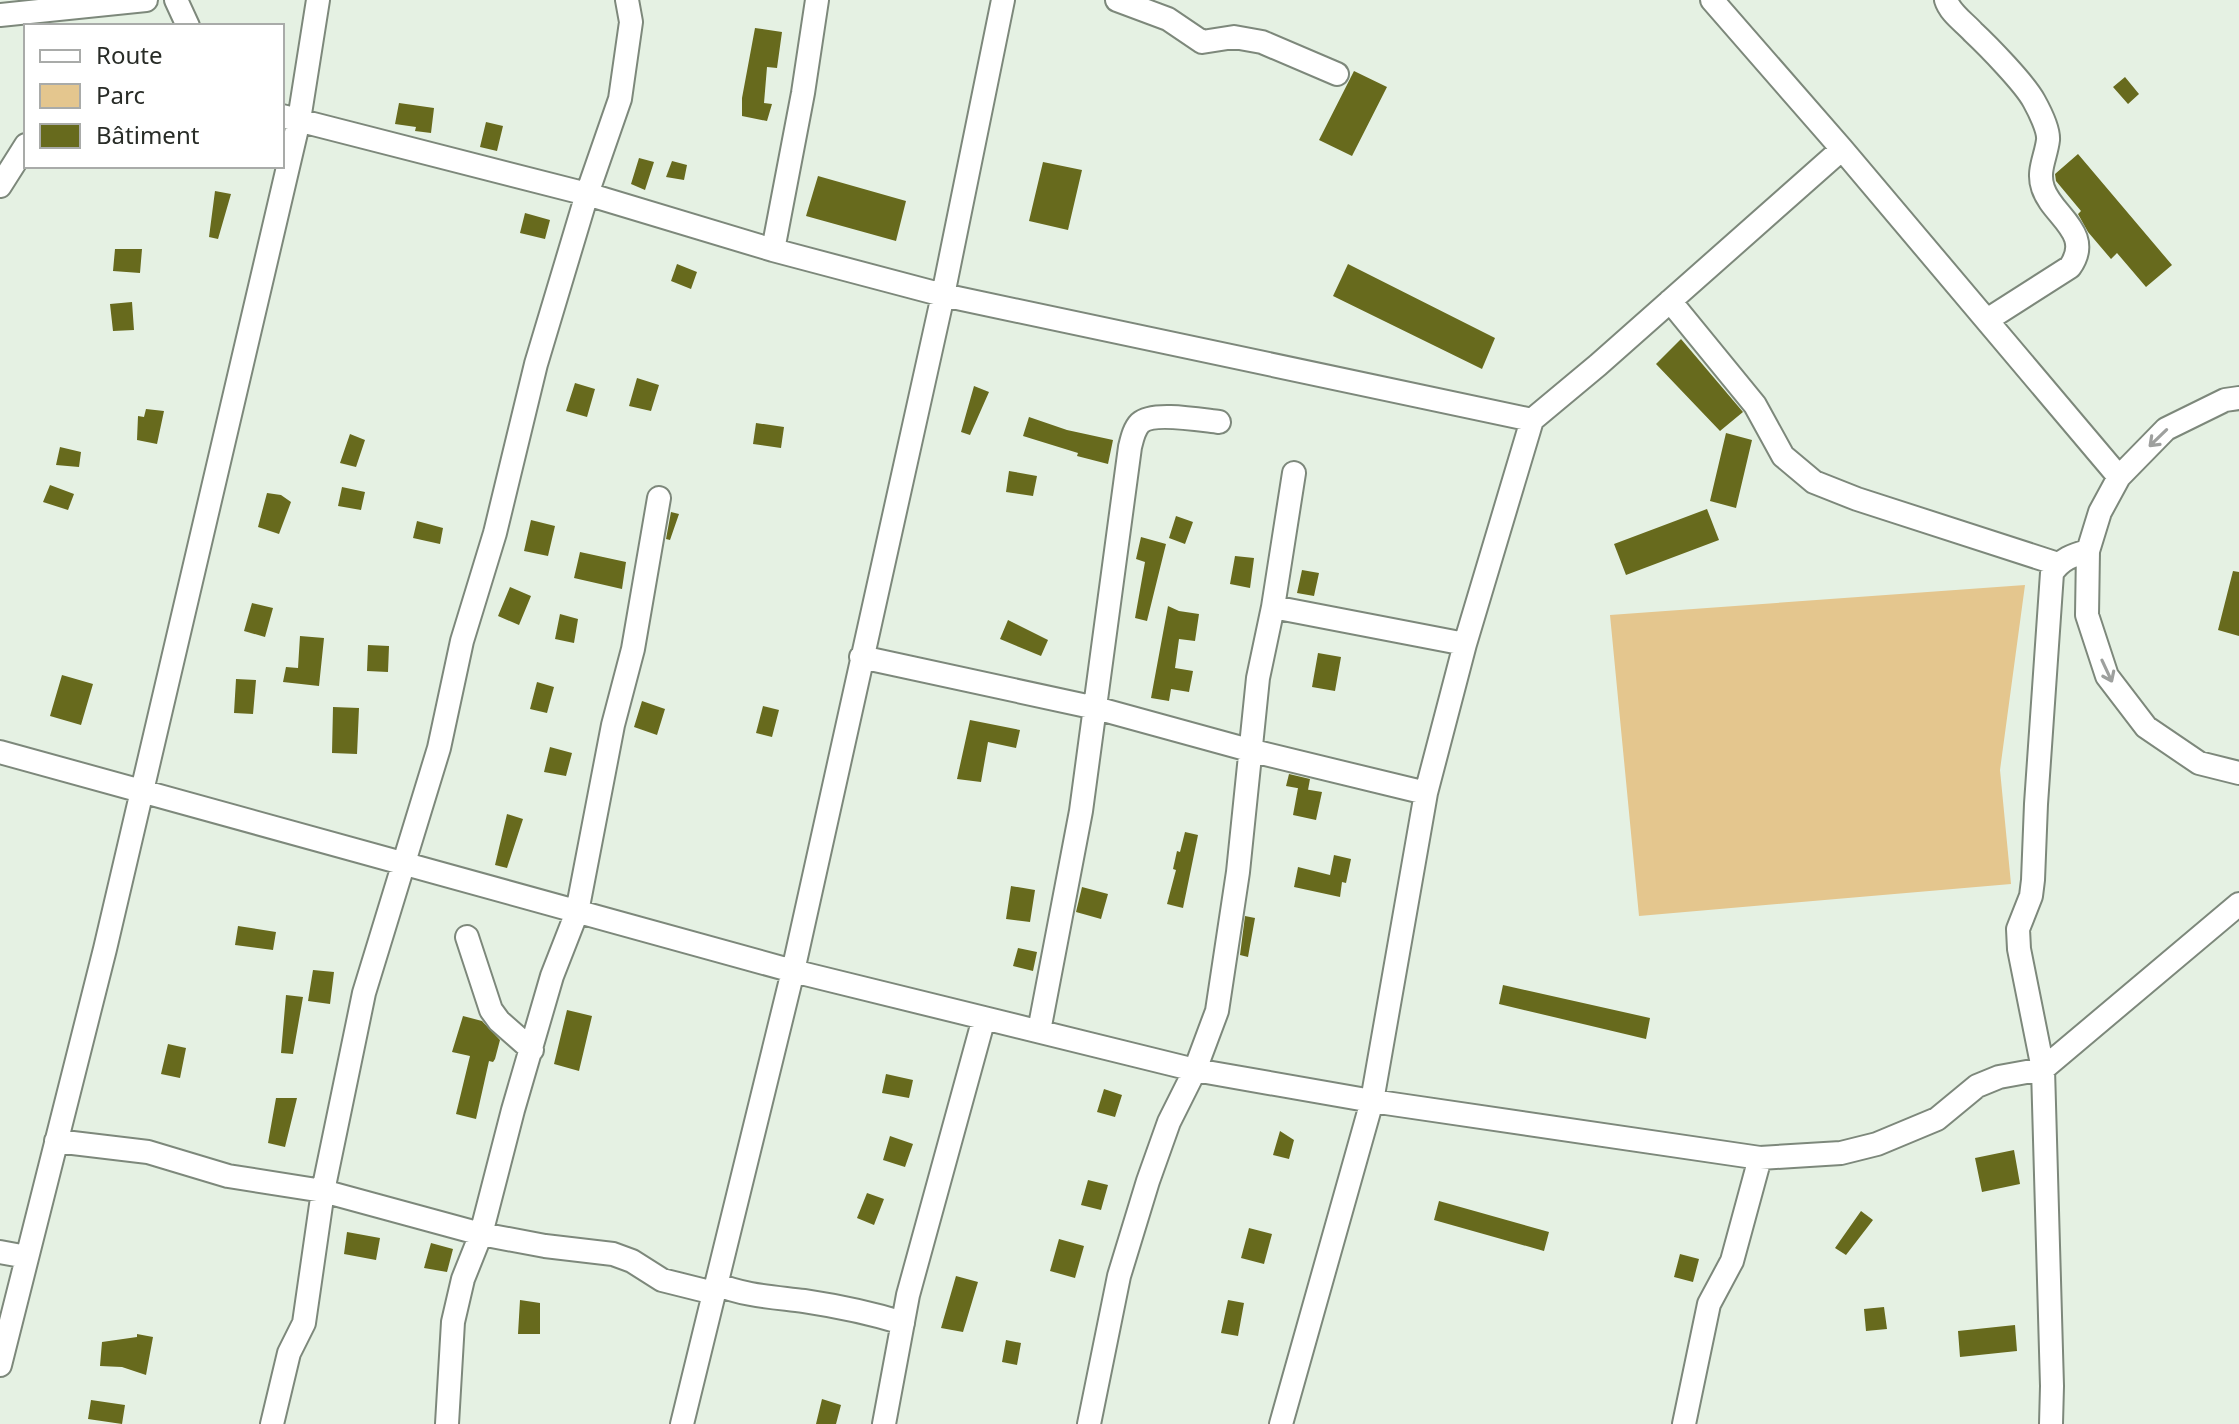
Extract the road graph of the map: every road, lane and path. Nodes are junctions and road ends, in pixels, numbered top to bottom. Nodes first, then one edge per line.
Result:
1 (146, 0) edge
2 (176, 0) edge
3 (318, 0) edge
4 (627, 0) edge
5 (817, 0) edge
6 (1003, 0) edge
7 (1117, 0) edge
8 (1712, 0) edge
9 (1946, 0) edge
10 (0, 15) edge
11 (187, 24) edge
12 (1337, 74) dead end
13 (291, 118) edge
14 (24, 148) edge
15 (284, 149) edge
16 (1842, 149) junction
17 (280, 168) edge
18 (0, 186) edge
19 (587, 194) junction
20 (773, 250) junction
21 (943, 295) junction
22 (1670, 301) junction
23 (1987, 320) junction
24 (2239, 398) edge
25 (1532, 420) junction
26 (1219, 422) dead end
27 (1294, 473) dead end
28 (2119, 477) junction
29 (659, 498) dead end
30 (2088, 551) junction
31 (2058, 564) junction
32 (1273, 607) junction
33 (1465, 644) junction
34 (861, 657) junction
35 (1096, 708) junction
36 (1249, 750) junction
37 (0, 752) edge
38 (2239, 773) edge
39 (141, 791) junction
40 (1426, 793) junction
41 (404, 864) junction
42 (2239, 904) edge
43 (577, 912) junction
44 (467, 937) dead end
45 (793, 971) junction
46 (984, 1018) junction
47 (1039, 1031) junction
48 (532, 1050) junction
49 (2043, 1069) junction
50 (1195, 1070) junction
51 (1372, 1101) junction
52 (56, 1141) junction
53 (1760, 1158) junction
54 (323, 1191) junction
55 (481, 1234) junction
56 (0, 1252) edge
57 (27, 1257) junction
58 (715, 1289) junction
59 (743, 1295) junction
60 (708, 1316) junction
61 (903, 1323) junction
62 (0, 1365) edge
63 (272, 1424) edge
64 (447, 1424) edge
65 (682, 1424) edge
66 (884, 1424) edge
67 (1089, 1424) edge
68 (1281, 1424) edge
69 (1684, 1424) edge
70 (2051, 1424) edge

1 - 10 street
2 - 11 street
3 - 13 street
4 - 19 street
5 - 20 street
6 - 21 street
7 - 12 street
8 - 16 street
9 - 23 street
13 - 15 street
13 - 19 street
14 - 18 street
16 - 22 street
16 - 23 street
17 - 39 street
19 - 20 street
19 - 41 street
20 - 21 street
21 - 25 street
21 - 34 street
22 - 25 street
22 - 31 street
23 - 28 street
24 -> 28 street
25 - 33 street
26 - 35 street
27 - 32 street
28 - 30 street
29 - 43 street
30 - 31 street
30 -> 38 street
31 - 49 street
32 - 33 street
32 - 36 street
33 - 40 street
34 - 35 street
34 - 45 street
35 - 36 street
35 - 47 street
36 - 40 street
36 - 50 street
37 - 39 street
39 - 41 street
39 - 52 street
40 - 51 street
41 - 43 street
41 - 54 street
42 - 49 street
43 - 45 street
43 - 48 street
44 - 48 street
45 - 46 street
45 - 58 street
46 - 47 street
46 - 61 street
47 - 50 street
48 - 55 street
49 - 53 street
49 - 70 street
50 - 51 street
50 - 67 street
51 - 53 street
51 - 68 street
52 - 54 street
52 - 57 street
53 - 69 street
54 - 55 street
54 - 63 street
55 - 58 street
55 - 64 street
56 - 57 street
57 - 62 street
58 - 59 street
58 - 60 street
59 - 60 street
59 - 61 street
60 - 65 street
61 - 66 street

